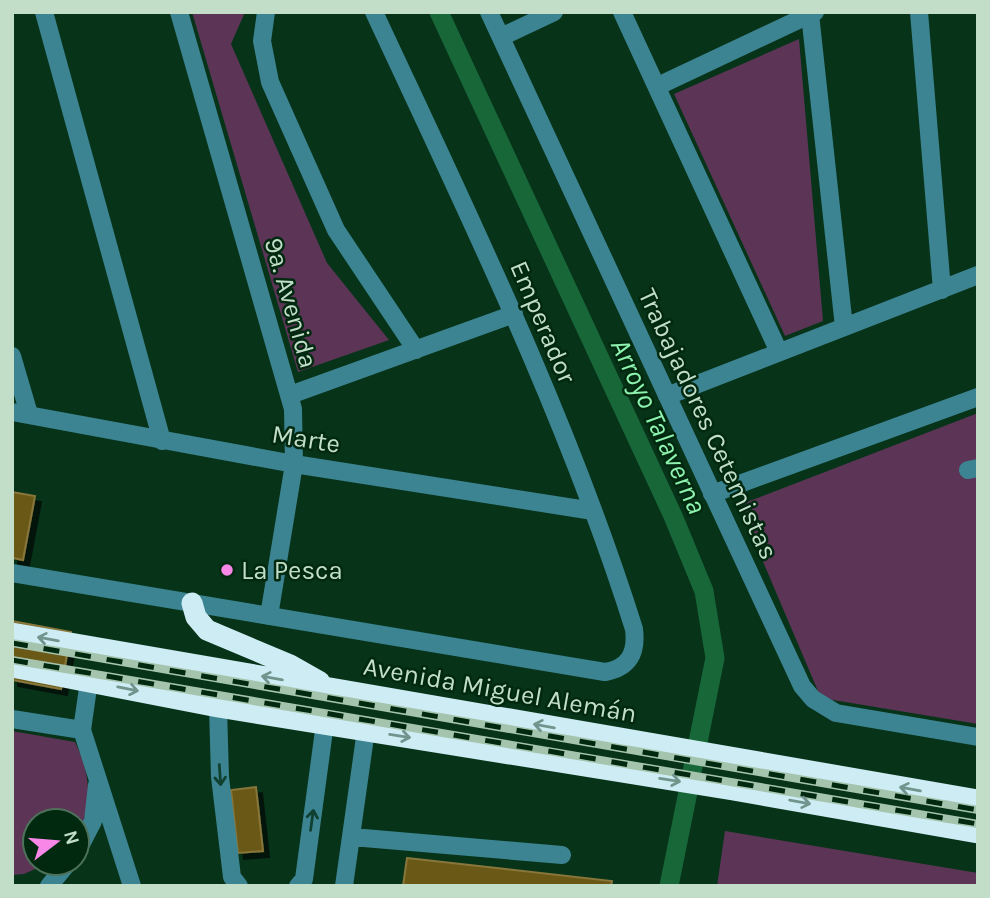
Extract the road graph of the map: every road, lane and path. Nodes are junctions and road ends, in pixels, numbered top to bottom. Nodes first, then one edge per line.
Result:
1 (44, 12) edge
2 (178, 12) edge
3 (266, 12) edge
4 (374, 12) edge
5 (489, 12) edge
6 (554, 12) edge
7 (622, 12) edge
8 (919, 12) edge
9 (813, 13) edge
10 (501, 37) junction
11 (658, 86) junction
12 (978, 275) edge
13 (942, 290) junction
14 (514, 314) junction
15 (844, 327) junction
16 (416, 350) junction
17 (779, 352) junction
18 (12, 356) edge
19 (290, 395) junction
20 (667, 396) junction
21 (978, 397) edge
22 (21, 413) edge
23 (162, 441) junction
24 (294, 464) junction
25 (712, 494) junction
26 (593, 511) junction
27 (12, 573) edge
28 (192, 603) junction
29 (269, 616) junction
30 (12, 633) edge
31 (629, 660) joint
32 (12, 667) edge
33 (89, 681) junction
34 (327, 688) junction
35 (218, 707) junction
36 (12, 719) edge
37 (325, 723) junction
38 (82, 730) junction
39 (366, 730) junction
40 (978, 737) edge
41 (98, 778) junction
42 (978, 800) edge
43 (91, 825) edge
44 (978, 833) edge
45 (352, 837) junction
46 (562, 855) dead end
47 (132, 886) edge
48 (239, 886) edge
49 (298, 886) edge
50 (344, 886) edge

1 - 23 street
2 - 19 street, 9a. Avenida
3 - 16 street
4 - 14 street, Emperador
5 - 10 street, Trabajadores Cetemistas
6 - 10 street
7 - 11 street
8 - 13 street
9 - 11 street
9 - 15 street
10 - 20 street, Trabajadores Cetemistas
11 - 17 street
12 - 13 street
13 - 15 street
14 - 16 street
14 - 26 street, Emperador
15 - 17 street
16 - 19 street
17 - 20 street
18 - 22 street
19 - 24 street, 9a. Avenida
20 - 25 street, Trabajadores Cetemistas
21 - 25 street
22 - 23 street, Marte
23 - 24 street, Marte
24 - 26 street, Marte
24 - 29 street, 9a. Avenida
25 - 40 street, Trabajadores Cetemistas
26 - 31 street, Emperador
27 - 28 street, Avenida Miguel Alemán
28 - 29 street, Avenida Miguel Alemán
28 - 34 highway
29 - 31 street, Avenida Miguel Alemán
34 -> 30 highway, Avenida Miguel Alemán
32 - 33 highway
33 -> 35 highway
33 - 38 street
42 -> 34 highway, Avenida Miguel Alemán
35 - 37 highway
35 -> 48 street
36 - 38 street
37 - 39 highway
49 -> 37 street
38 - 41 street
39 -> 44 highway
39 - 45 street
41 - 43 street
41 - 47 street
45 - 46 street
45 - 50 street

